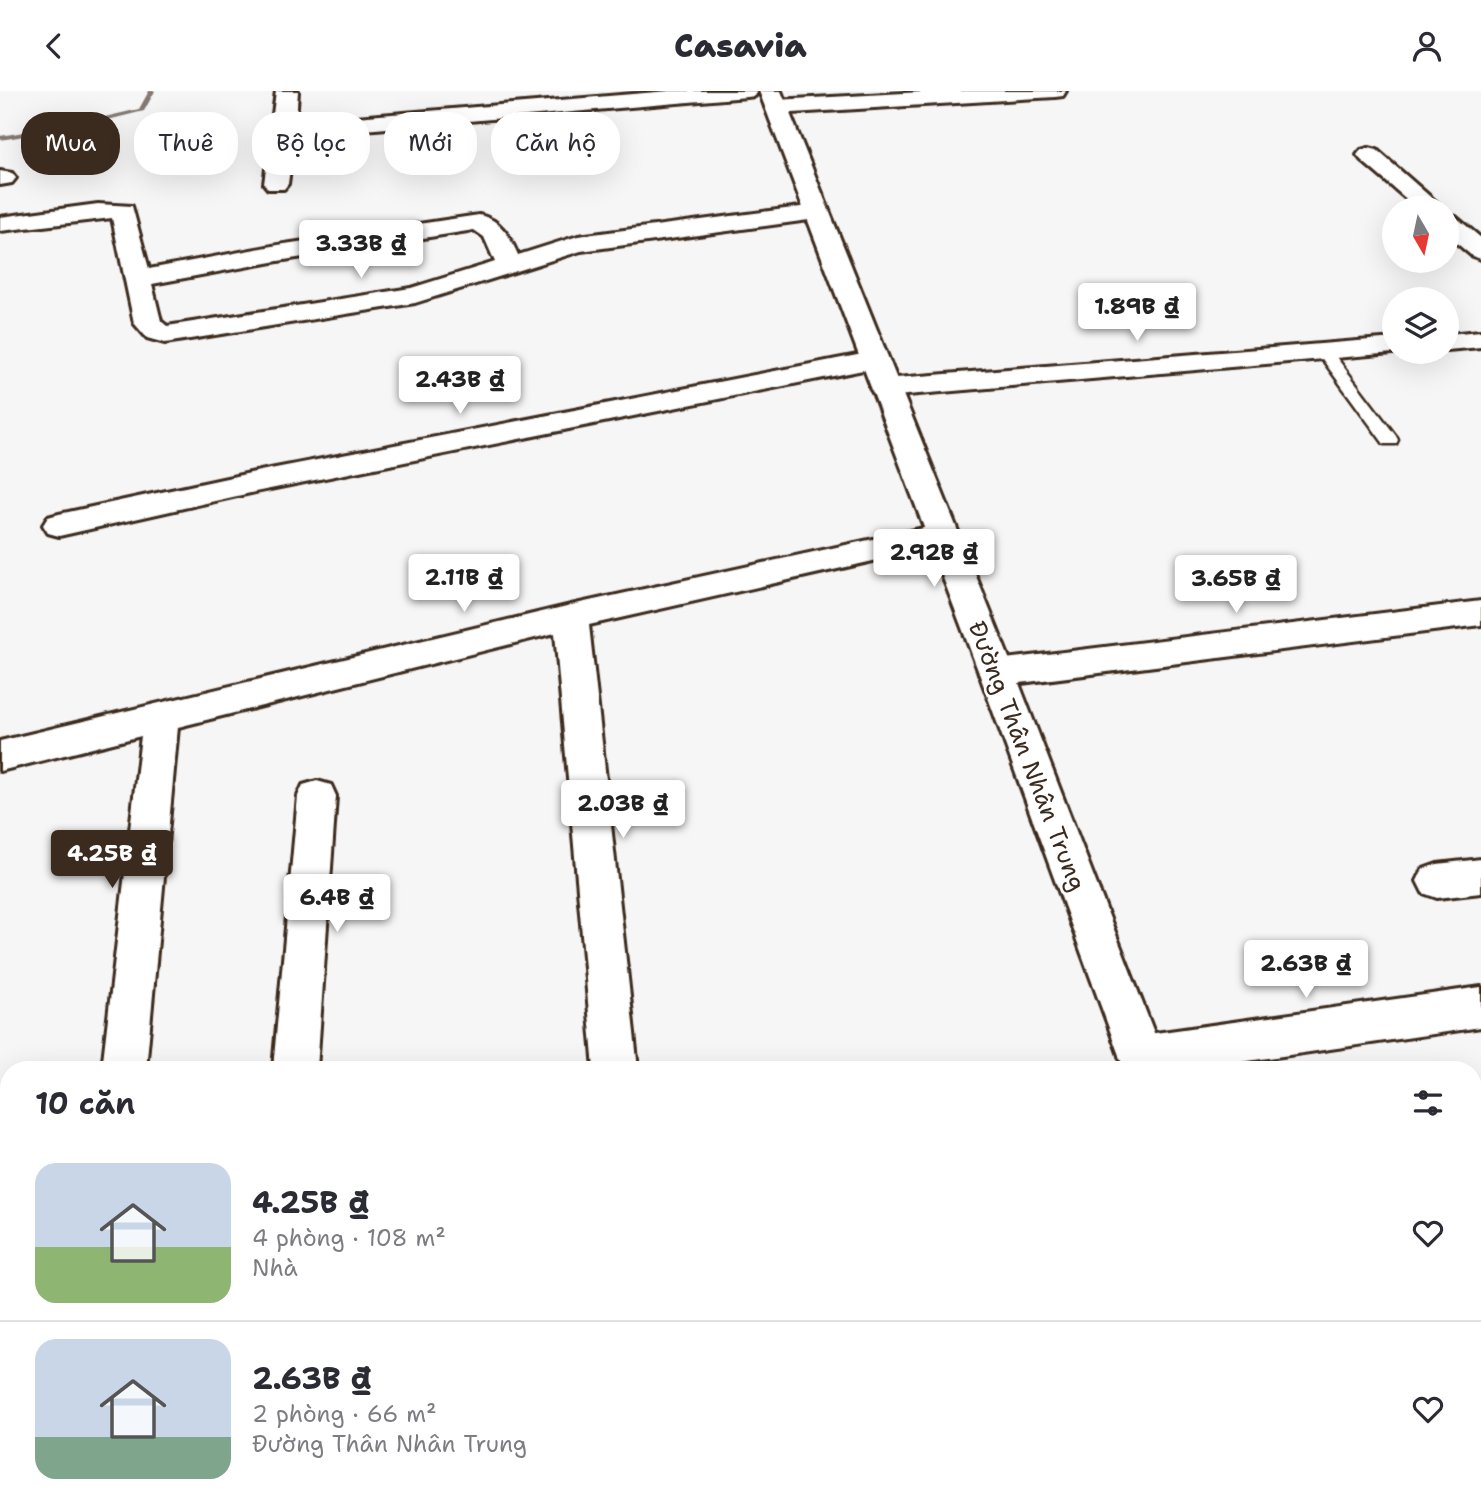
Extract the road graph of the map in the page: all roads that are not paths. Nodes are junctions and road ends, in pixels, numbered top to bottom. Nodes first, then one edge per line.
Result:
1 (287, 91) edge
2 (747, 91) edge
3 (1055, 91) edge
4 (773, 99) edge
5 (285, 112) edge
6 (370, 123) edge
7 (1369, 155) dead end
8 (277, 175) edge
9 (276, 184) dead end
10 (1417, 196) edge
11 (816, 212) junction
12 (0, 225) edge
13 (1460, 233) edge
14 (1481, 251) edge
15 (510, 266) junction
16 (138, 279) junction
17 (1481, 339) edge
18 (1459, 341) edge
19 (1382, 347) edge
20 (1325, 352) junction
21 (878, 374) junction
22 (1390, 440) dead end
23 (59, 524) dead end
24 (942, 535) junction
25 (1481, 613) edge
26 (571, 617) junction
27 (997, 673) junction
28 (161, 717) junction
29 (0, 757) edge
30 (317, 796) dead end
31 (1481, 876) edge
32 (1437, 881) dead end
33 (1481, 1007) edge
34 (125, 1061) edge
35 (296, 1061) edge
36 (615, 1061) edge
37 (1143, 1061) edge
38 (1156, 1061) edge

1 - 5 street
2 - 6 street
3 - 4 street
4 - 11 street, Đường Thân Nhân Trung
7 - 10 street
8 - 9 street
11 - 15 street
11 - 21 street, Đường Thân Nhân Trung
12 - 16 street
13 - 14 street
15 - 16 street
15 - 16 street
17 - 18 street
19 - 20 street
20 - 21 street
20 - 22 lane
21 - 23 street
21 - 24 street, Đường Thân Nhân Trung
24 - 26 street
24 - 27 street, Đường Thân Nhân Trung
25 - 27 street
26 - 28 street
26 - 36 street
27 - 37 street, Đường Thân Nhân Trung
28 - 29 street
28 - 34 street
30 - 35 street
31 - 32 street
33 - 38 street

